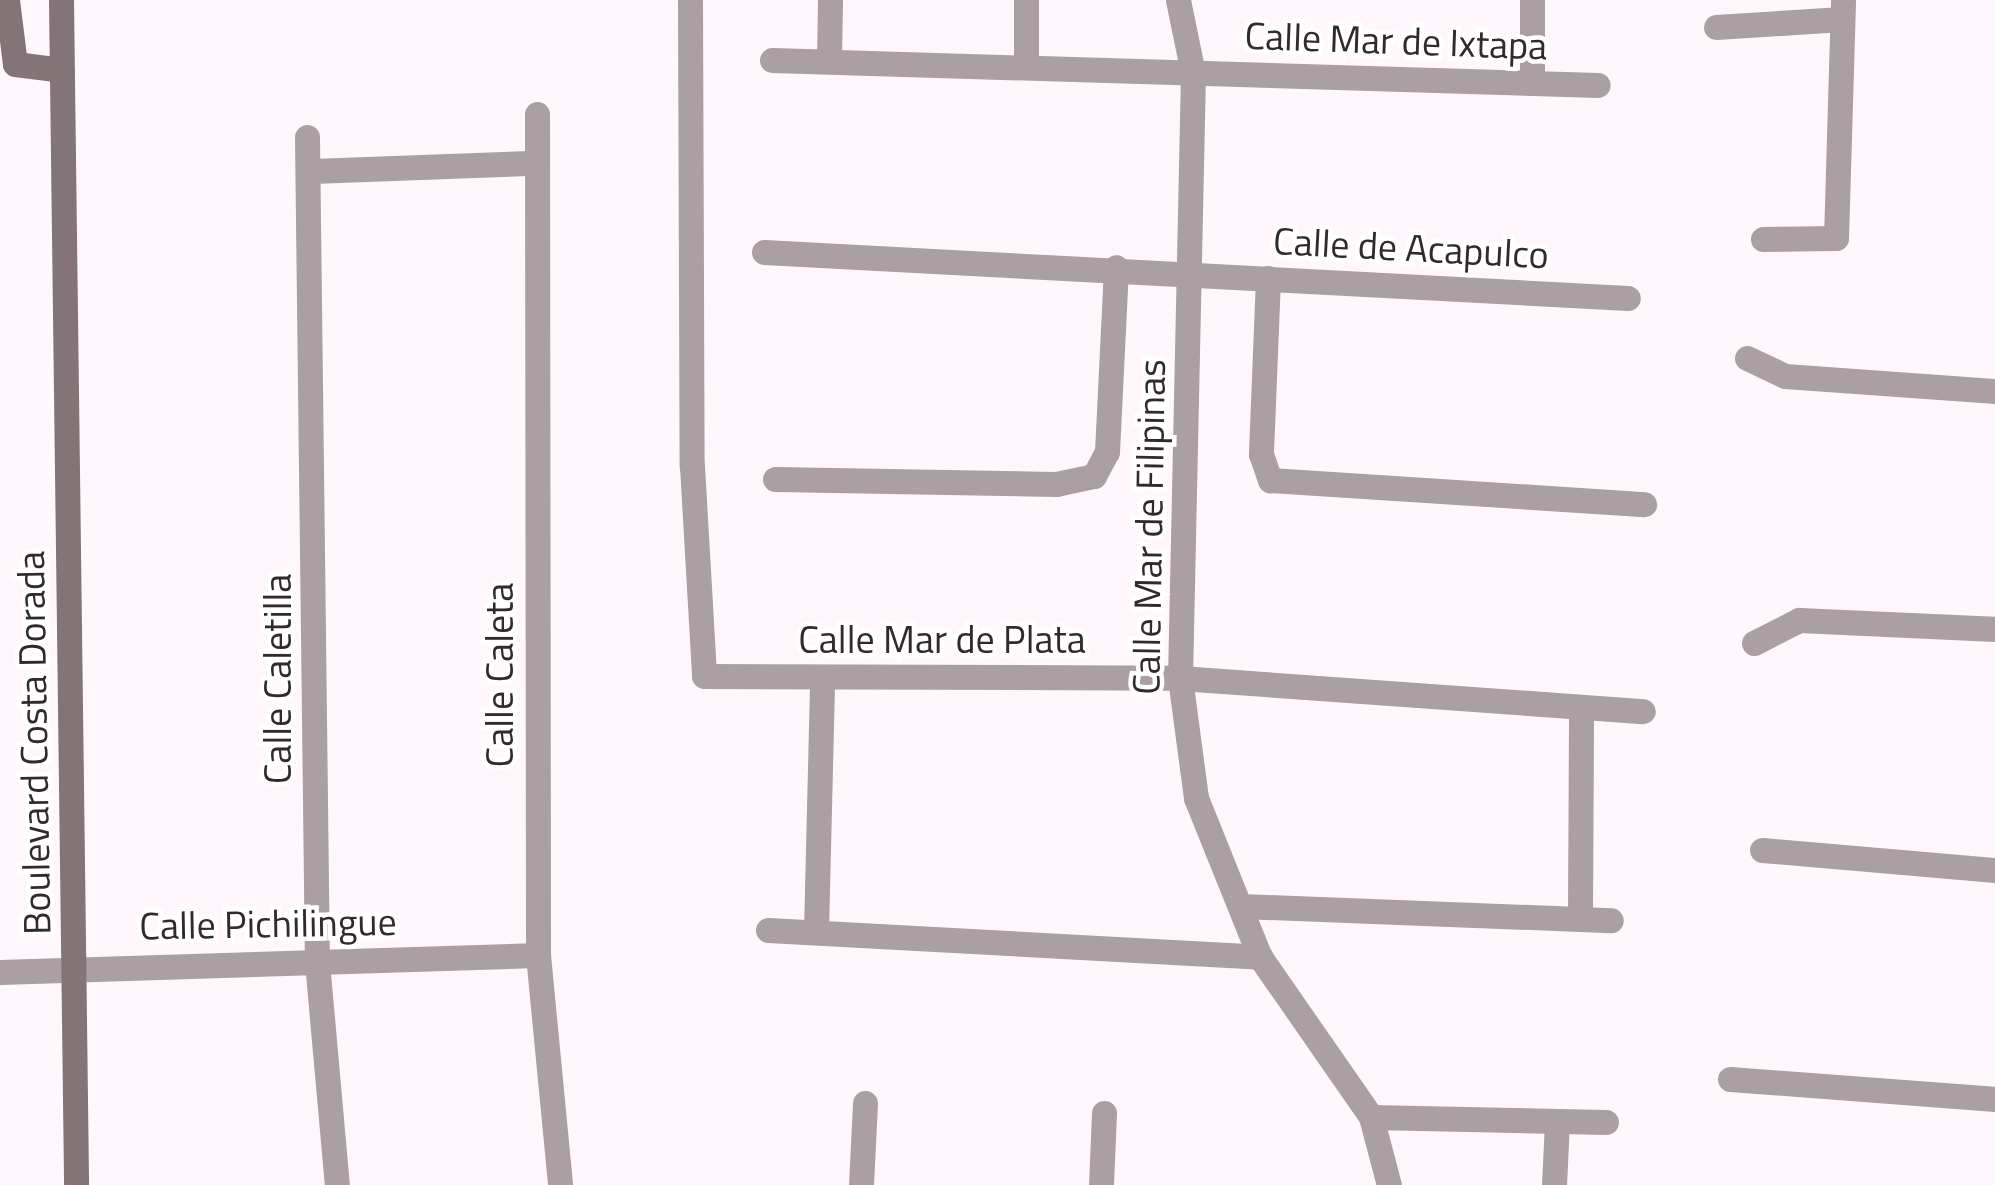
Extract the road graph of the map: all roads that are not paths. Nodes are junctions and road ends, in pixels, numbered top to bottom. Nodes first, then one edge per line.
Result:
1 (7, 0) edge
2 (61, 0) edge
3 (690, 0) edge
4 (830, 0) edge
5 (1026, 0) edge
6 (1178, 0) edge
7 (1532, 0) edge
8 (1842, 10) edge
9 (1716, 27) dead end
10 (830, 59) junction
11 (772, 60) dead end
12 (1026, 63) junction
13 (62, 70) junction
14 (1193, 73) junction
15 (1532, 82) junction
16 (1598, 84) dead end
17 (538, 114) dead end
18 (307, 137) dead end
19 (535, 163) junction
20 (312, 171) junction
21 (1763, 239) dead end
22 (764, 252) dead end
23 (1116, 267) junction
24 (1191, 272) junction
25 (1268, 278) junction
26 (1628, 298) dead end
27 (1746, 358) dead end
28 (1995, 391) edge
29 (774, 479) dead end
30 (1644, 504) dead end
31 (1995, 629) edge
32 (1754, 642) dead end
33 (822, 678) junction
34 (1180, 678) junction
35 (1580, 707) junction
36 (1642, 711) dead end
37 (1762, 850) dead end
38 (1995, 870) edge
39 (1241, 906) junction
40 (1580, 914) junction
41 (1612, 920) dead end
42 (768, 930) dead end
43 (816, 931) junction
44 (538, 955) junction
45 (1260, 958) junction
46 (316, 962) junction
47 (75, 965) junction
48 (0, 972) edge
49 (1730, 1079) dead end
50 (1995, 1099) edge
51 (865, 1103) dead end
52 (1104, 1114) dead end
53 (1371, 1116) junction
54 (1557, 1121) junction
55 (1606, 1122) dead end
56 (76, 1185) edge
57 (337, 1185) edge
58 (560, 1185) edge
59 (861, 1185) edge
60 (1101, 1185) edge
61 (1390, 1185) edge
62 (1554, 1185) edge

1 - 13 main road
2 - 13 main road, Boulevard Costa Dorada
3 - 33 street, Calle Mar de Plata
4 - 10 street
5 - 12 street
6 - 14 street, Calle Mar de Filipinas
7 - 15 street
8 - 9 street
8 - 21 street
10 - 11 street, Calle Mar de Ixtapa
10 - 12 street, Calle Mar de Ixtapa
12 - 14 street, Calle Mar de Ixtapa
13 - 47 main road, Boulevard Costa Dorada
14 - 15 street, Calle Mar de Ixtapa
14 - 24 street, Calle Mar de Filipinas
15 - 16 street, Calle Mar de Ixtapa
17 - 19 street, Calle Caleta
18 - 20 street, Calle Caletilla
19 - 20 street
19 - 44 street, Calle Caleta
20 - 46 street, Calle Caletilla
22 - 23 street, Calle de Acapulco
23 - 24 street, Calle de Acapulco
23 - 29 street
24 - 25 street, Calle de Acapulco
24 - 34 street, Calle Mar de Filipinas
25 - 26 street, Calle de Acapulco
25 - 30 street
27 - 28 street
31 - 32 street
33 - 34 street, Calle Mar de Plata
33 - 43 street
34 - 35 street, Calle Mar de Plata
34 - 39 street, Calle Mar de Filipinas
35 - 36 street, Calle Mar de Plata
35 - 40 street
37 - 38 street
39 - 40 street
39 - 45 street, Calle Mar de Filipinas
40 - 41 street
42 - 43 street
43 - 45 street
44 - 46 street, Calle Pichilingue
44 - 58 street, Calle Caleta
45 - 53 street, Calle Mar de Filipinas
46 - 47 street, Calle Pichilingue
46 - 57 street, Calle Caletilla
47 - 48 street, Calle Pichilingue
47 - 56 main road, Boulevard Costa Dorada
49 - 50 street
51 - 59 street
52 - 60 street
53 - 54 street
53 - 61 street, Calle Mar de Filipinas
54 - 55 street
54 - 62 street

